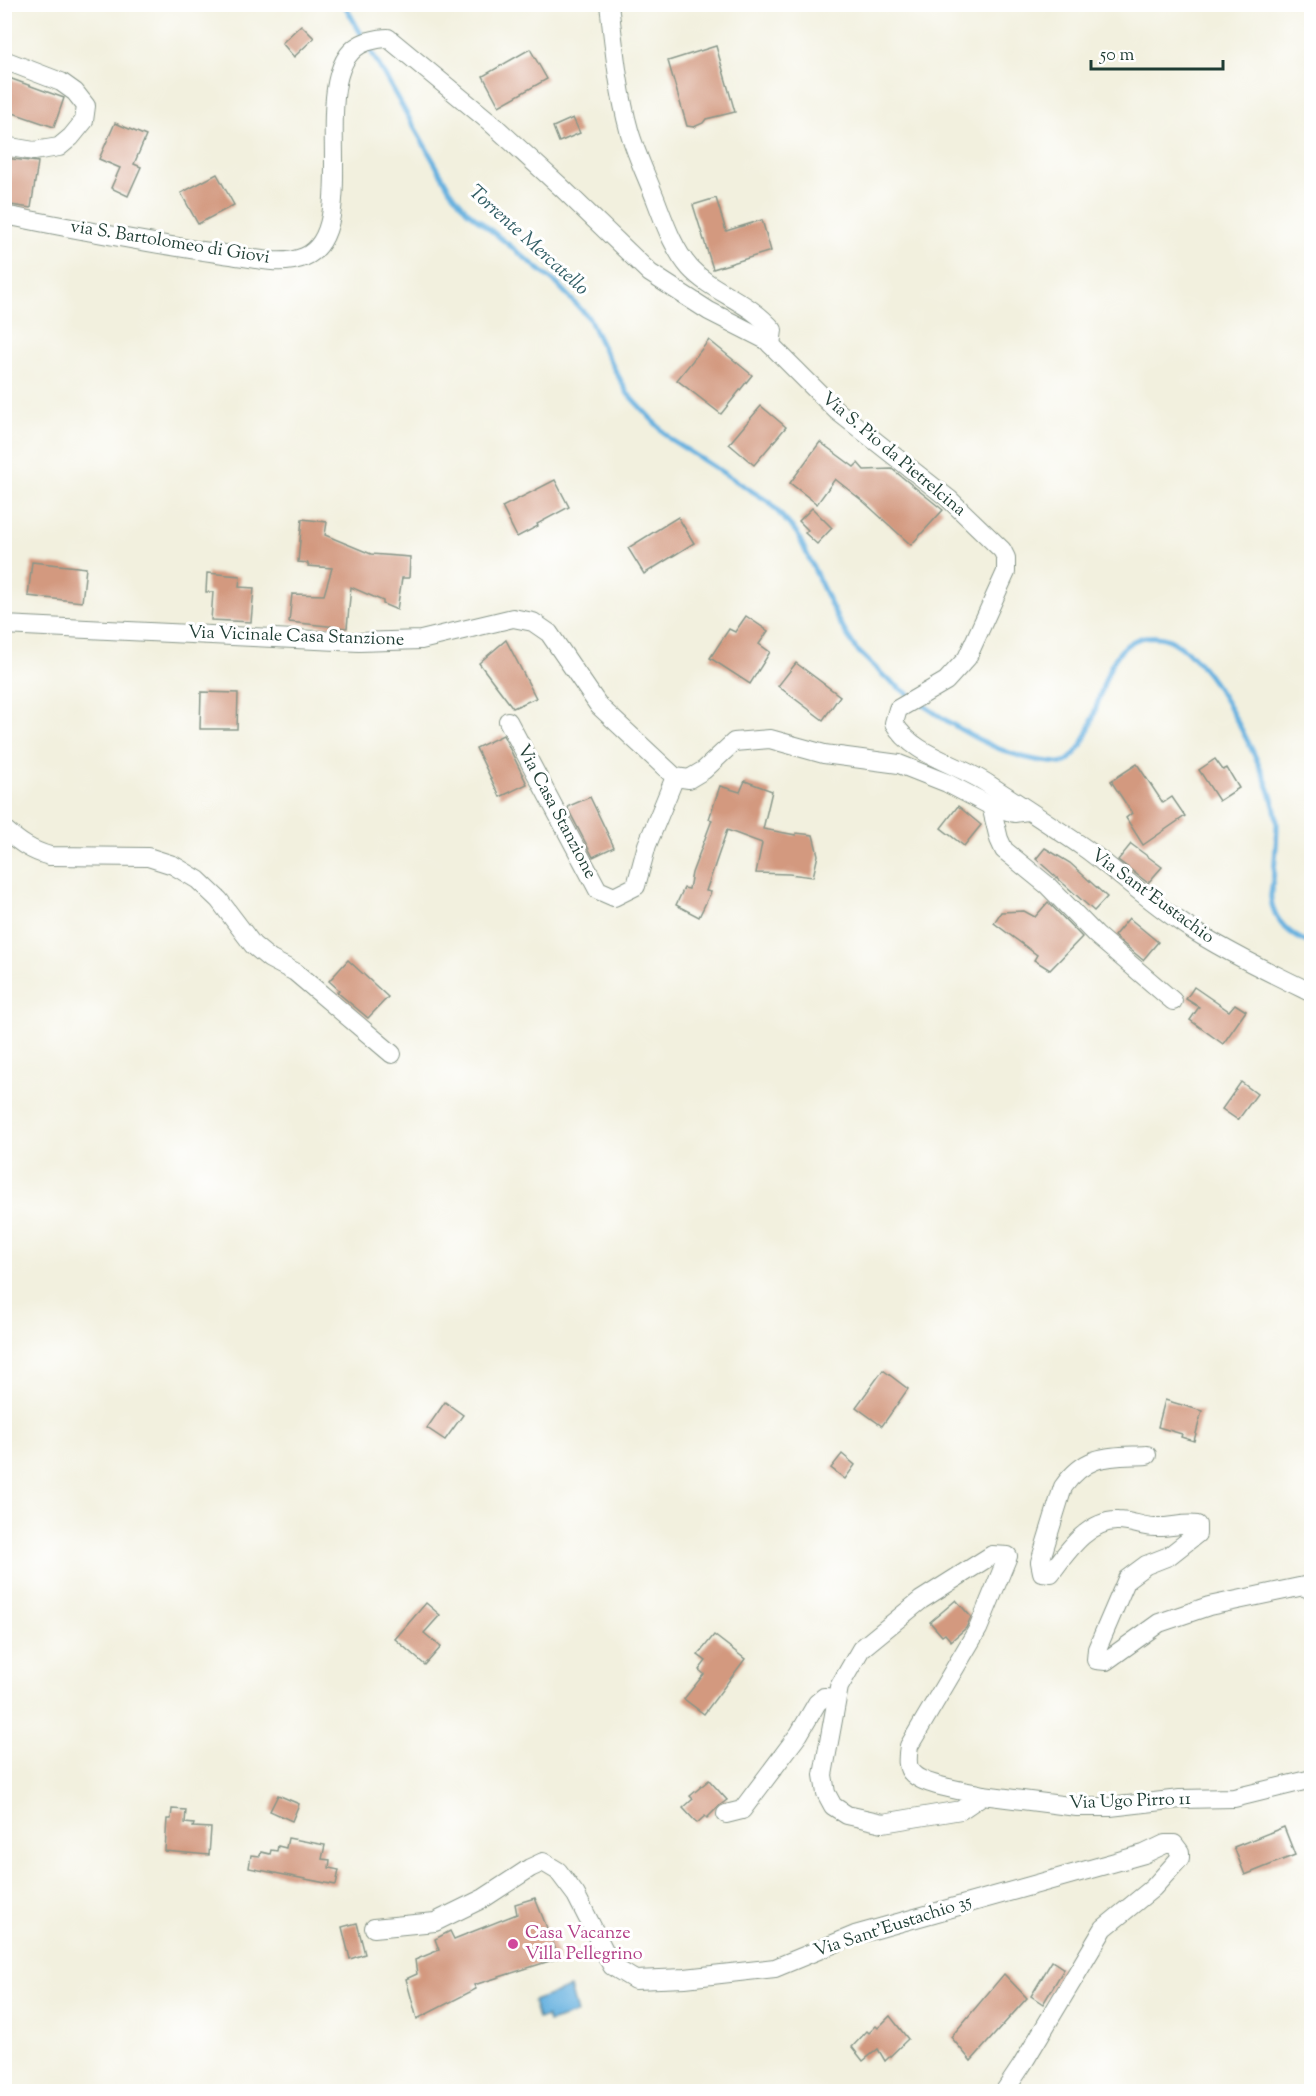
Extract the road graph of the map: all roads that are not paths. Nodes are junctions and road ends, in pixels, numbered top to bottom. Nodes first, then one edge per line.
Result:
1 (609, 4) edge
2 (4, 60) edge
3 (4, 146) edge
4 (4, 215) edge
5 (771, 345) junction
6 (4, 626) edge
7 (508, 721) dead end
8 (675, 777) junction
9 (991, 806) junction
10 (1029, 811) junction
11 (4, 829) edge
12 (1311, 993) edge
13 (1173, 1001) dead end
14 (392, 1054) dead end
15 (1147, 1455) dead end
16 (1311, 1591) edge
17 (836, 1698) junction
18 (1311, 1779) edge
19 (983, 1795) junction
20 (726, 1814) dead end
21 (374, 1928) dead end
22 (1004, 2091) edge

1 - 5 street, Via S. Pio da Pietrelcina
2 - 3 street
4 - 5 street, via S. Bartolomeo di Giovi
5 - 10 street, Via S. Pio da Pietrelcina
6 - 8 street, Via Vicinale Casa Stanzione
7 - 8 street, Via Casa Stanzione
8 - 9 street
9 - 10 street
9 - 13 street
10 - 12 street, Via Sant'Eustachio
11 - 14 street
15 - 16 street
17 - 19 street
17 - 19 street, Via Ugo Pirro 11
17 - 20 street
18 - 19 street, Via Ugo Pirro 11
21 - 22 street, Via Sant'Eustachio 35

